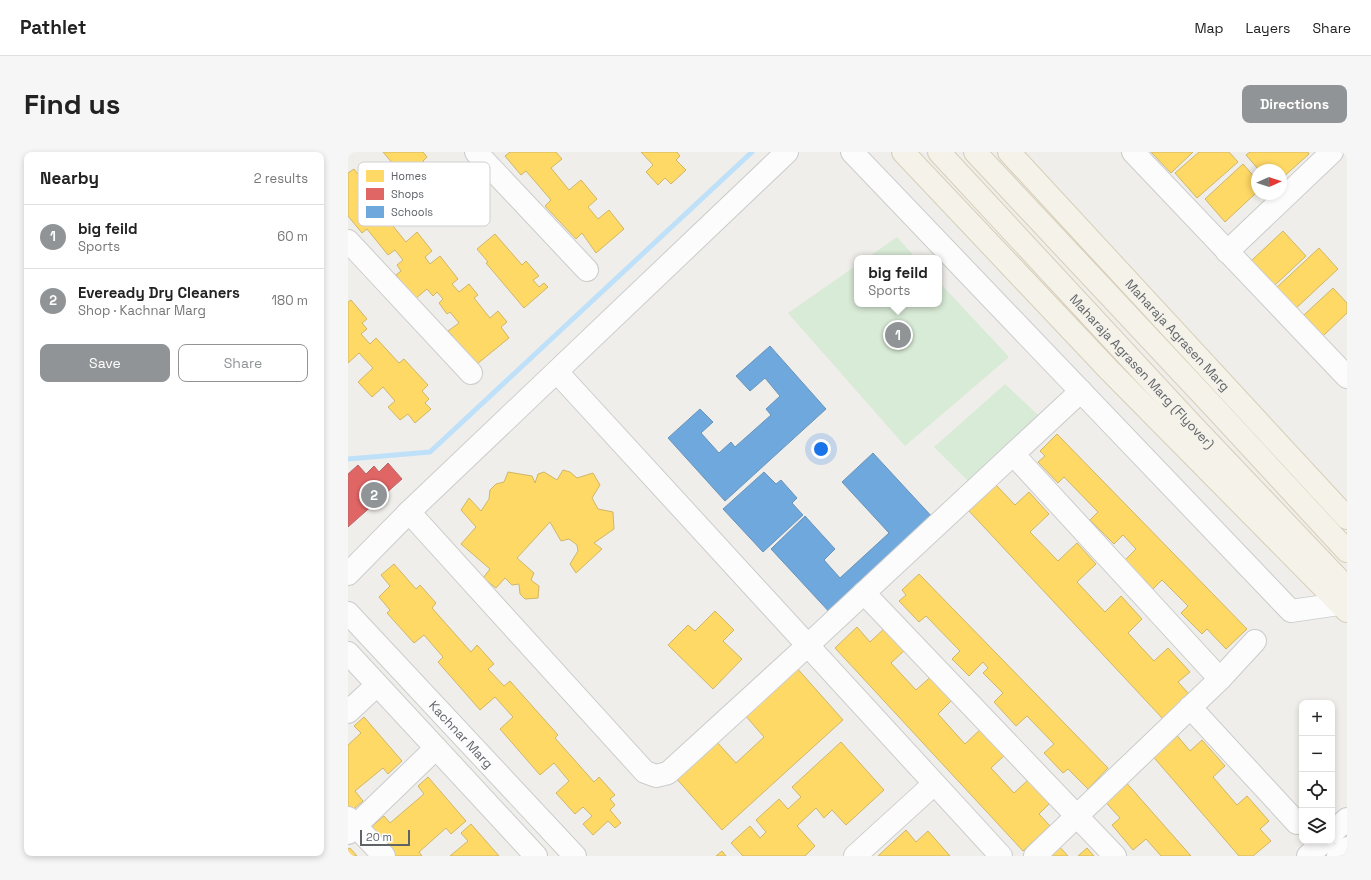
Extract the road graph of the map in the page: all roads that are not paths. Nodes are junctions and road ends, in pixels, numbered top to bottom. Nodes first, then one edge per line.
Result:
1 (476, 152) edge
2 (786, 152) edge
3 (852, 152) edge
4 (903, 152) edge
5 (938, 152) edge
6 (975, 152) edge
7 (1009, 152) edge
8 (1134, 152) edge
9 (1332, 152) edge
10 (1340, 152) edge
11 (1347, 160) edge
12 (485, 162) edge
13 (490, 167) edge
14 (348, 241) edge
15 (1227, 252) junction
16 (586, 270) dead end
17 (557, 372) junction
18 (471, 373) dead end
19 (1347, 377) edge
20 (1081, 391) junction
21 (1013, 454) junction
22 (409, 512) junction
23 (1347, 518) edge
24 (1347, 551) edge
25 (348, 574) edge
26 (864, 593) junction
27 (1345, 600) edge
28 (348, 613) edge
29 (1255, 641) dead end
30 (808, 646) junction
31 (348, 653) edge
32 (1220, 679) junction
33 (377, 685) junction
34 (1190, 707) junction
35 (348, 712) edge
36 (436, 748) junction
37 (934, 784) junction
38 (1077, 816) junction
39 (1347, 819) edge
40 (1297, 823) dead end
41 (351, 826) edge
42 (1335, 830) edge
43 (1321, 844) edge
44 (1347, 848) edge
45 (533, 855) edge
46 (384, 856) edge
47 (575, 856) edge
48 (855, 856) edge
49 (1001, 856) edge
50 (1035, 856) edge
51 (1116, 856) edge
52 (1308, 856) edge
53 (1338, 856) edge

1 - 12 street
2 - 17 street
3 - 20 street
4 - 27 main road
5 - 27 main road, Maharaja Agrasen Marg (Flyover)
6 - 24 main road
7 - 23 main road, Maharaja Agrasen Marg
8 - 15 street
9 - 15 street
10 - 11 street
13 - 16 street
14 - 18 street
15 - 19 street
17 - 22 street
17 - 30 street
20 - 21 street
20 - 27 street
21 - 26 street
21 - 32 street
22 - 25 street
22 - 30 street
26 - 30 street
26 - 38 street
28 - 47 street, Kachnar Marg
29 - 32 street
30 - 37 street
31 - 33 street
32 - 34 street
33 - 35 street
33 - 36 street
34 - 38 street
34 - 40 street
36 - 41 street
36 - 45 street
37 - 48 street
37 - 49 street
38 - 50 street
38 - 51 street
39 - 42 street
41 - 46 street
43 - 52 street
44 - 53 street

